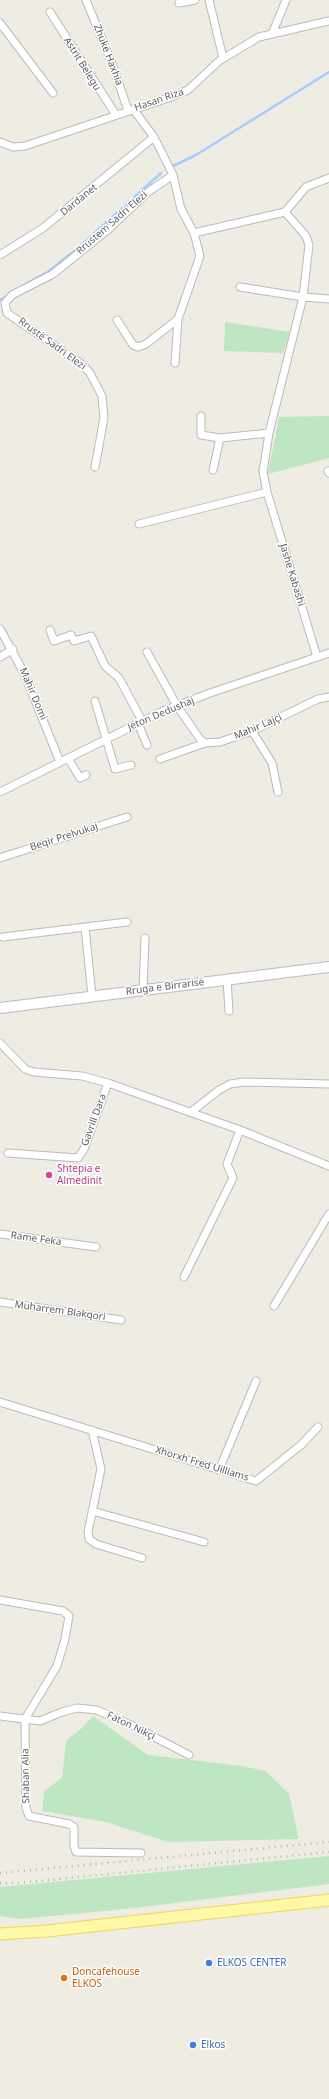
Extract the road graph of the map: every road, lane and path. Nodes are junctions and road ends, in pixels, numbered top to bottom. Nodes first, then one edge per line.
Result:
1 (86, 0) edge
2 (195, 0) edge
3 (209, 0) edge
4 (286, 0) edge
5 (179, 3) dead end
6 (50, 12) dead end
7 (329, 20) edge
8 (0, 23) edge
9 (272, 34) junction
10 (223, 58) junction
11 (53, 93) dead end
12 (130, 110) junction
13 (116, 114) junction
14 (154, 137) junction
15 (0, 142) edge
16 (173, 175) junction
17 (329, 178) edge
18 (285, 212) junction
19 (194, 233) junction
20 (0, 255) edge
21 (54, 274) joint
22 (240, 286) dead end
23 (303, 296) junction
24 (329, 299) edge
25 (178, 319) junction
26 (117, 320) dead end
27 (175, 363) dead end
28 (201, 416) dead end
29 (270, 433) junction
30 (220, 438) junction
31 (95, 467) dead end
32 (213, 470) dead end
33 (267, 492) junction
34 (139, 524) dead end
35 (0, 629) edge
36 (50, 630) dead end
37 (13, 650) junction
38 (147, 652) dead end
39 (329, 653) edge
40 (0, 657) edge
41 (317, 657) junction
42 (329, 697) edge
43 (95, 701) dead end
44 (177, 706) junction
45 (140, 722) junction
46 (252, 731) junction
47 (106, 738) junction
48 (205, 743) junction
49 (147, 745) dead end
50 (68, 758) junction
51 (160, 759) dead end
52 (60, 762) junction
53 (131, 765) dead end
54 (86, 775) dead end
55 (0, 792) edge
56 (278, 792) dead end
57 (127, 817) dead end
58 (0, 858) edge
59 (126, 922) dead end
60 (85, 927) junction
61 (3, 937) dead end
62 (145, 938) dead end
63 (329, 967) edge
64 (227, 979) junction
65 (143, 990) junction
66 (92, 996) junction
67 (0, 1008) edge
68 (229, 1011) dead end
69 (0, 1043) edge
70 (108, 1083) junction
71 (329, 1084) edge
72 (191, 1112) junction
73 (240, 1130) junction
74 (8, 1154) dead end
75 (329, 1166) edge
76 (329, 1214) edge
77 (0, 1234) edge
78 (96, 1247) dead end
79 (184, 1276) dead end
80 (0, 1302) edge
81 (274, 1306) dead end
82 (121, 1320) dead end
83 (256, 1381) dead end
84 (0, 1402) edge
85 (318, 1427) dead end
86 (92, 1430) junction
87 (219, 1470) junction
88 (92, 1510) junction
89 (204, 1542) dead end
90 (142, 1558) dead end
91 (0, 1600) edge
92 (0, 1716) edge
93 (25, 1719) junction
94 (189, 1755) dead end
95 (141, 1853) dead end
96 (329, 1900) edge
97 (0, 1934) edge

1 - 12 street, Zhukë Haxhia
2 - 5 street
3 - 10 street
4 - 9 street
6 - 13 street, Astrit Belegu
7 - 9 street, Hasan Riza
8 - 11 street
9 - 10 street, Hasan Riza
10 - 12 street, Hasan Riza
12 - 13 street, Hasan Riza
12 - 14 street, Zhukë Haxhia
13 - 15 street, Hasan Riza
14 - 16 street, Zhukë Haxhia
14 - 20 street, Dardanet
16 - 19 street, Zhukë Haxhia
16 - 21 street, Rrustem Sadri Elezi
17 - 18 street
18 - 19 street
18 - 23 street, Jashe Kabashi
19 - 25 street, Zhukë Haxhia
21 - 31 street, Rrustë Sadri Elezi
22 - 23 street
23 - 24 street
23 - 29 street, Jashe Kabashi
25 - 26 street
25 - 27 street, Zhukë Haxhia
28 - 30 street
29 - 30 street
29 - 33 street, Jashe Kabashi
30 - 32 street
33 - 34 street
33 - 41 street, Jashe Kabashi
35 - 37 street, Mahir Domi
36 - 45 street
37 - 40 street
37 - 52 street, Mahir Domi
38 - 44 street
39 - 41 street, Jeton Dedushaj
41 - 44 street, Jeton Dedushaj
42 - 46 street, Mahir Lajçi
43 - 47 street
44 - 45 street, Jeton Dedushaj
44 - 48 street
45 - 47 street, Jeton Dedushaj
45 - 49 street
46 - 48 street, Mahir Lajçi
46 - 56 street
47 - 50 street, Jeton Dedushaj
47 - 53 street
48 - 51 street, Mahir Lajçi
50 - 52 street, Jeton Dedushaj
50 - 54 street
52 - 55 street, Jeton Dedushaj
57 - 58 street, Beqir Prelvukaj
59 - 60 street
60 - 61 street
60 - 66 street
62 - 65 street
63 - 64 street, Rruga e Birrarisë
64 - 65 street, Rruga e Birrarisë
64 - 68 street
65 - 66 street, Rruga e Birrarisë
66 - 67 street, Rruga e Birrarisë
69 - 70 street, Gavrill Dara
70 - 72 street, Gavrill Dara
70 - 74 street, Gavrill Dara
71 - 72 street
72 - 73 street, Gavrill Dara
73 - 75 street, Gavrill Dara
73 - 79 street
76 - 81 street
77 - 78 street, Rame Feka
80 - 82 street, Muharrem Blakqori
83 - 87 street
84 - 86 street, Xhorxh Fred Uilliams
85 - 87 street, Xhorxh Fred Uilliams
86 - 87 street, Xhorxh Fred Uilliams
86 - 88 street
88 - 89 street
88 - 90 street
91 - 93 street
92 - 93 street, Faton Nikçi
93 - 94 street, Faton Nikçi
93 - 95 street, Shaban Alia
96 - 97 main road

